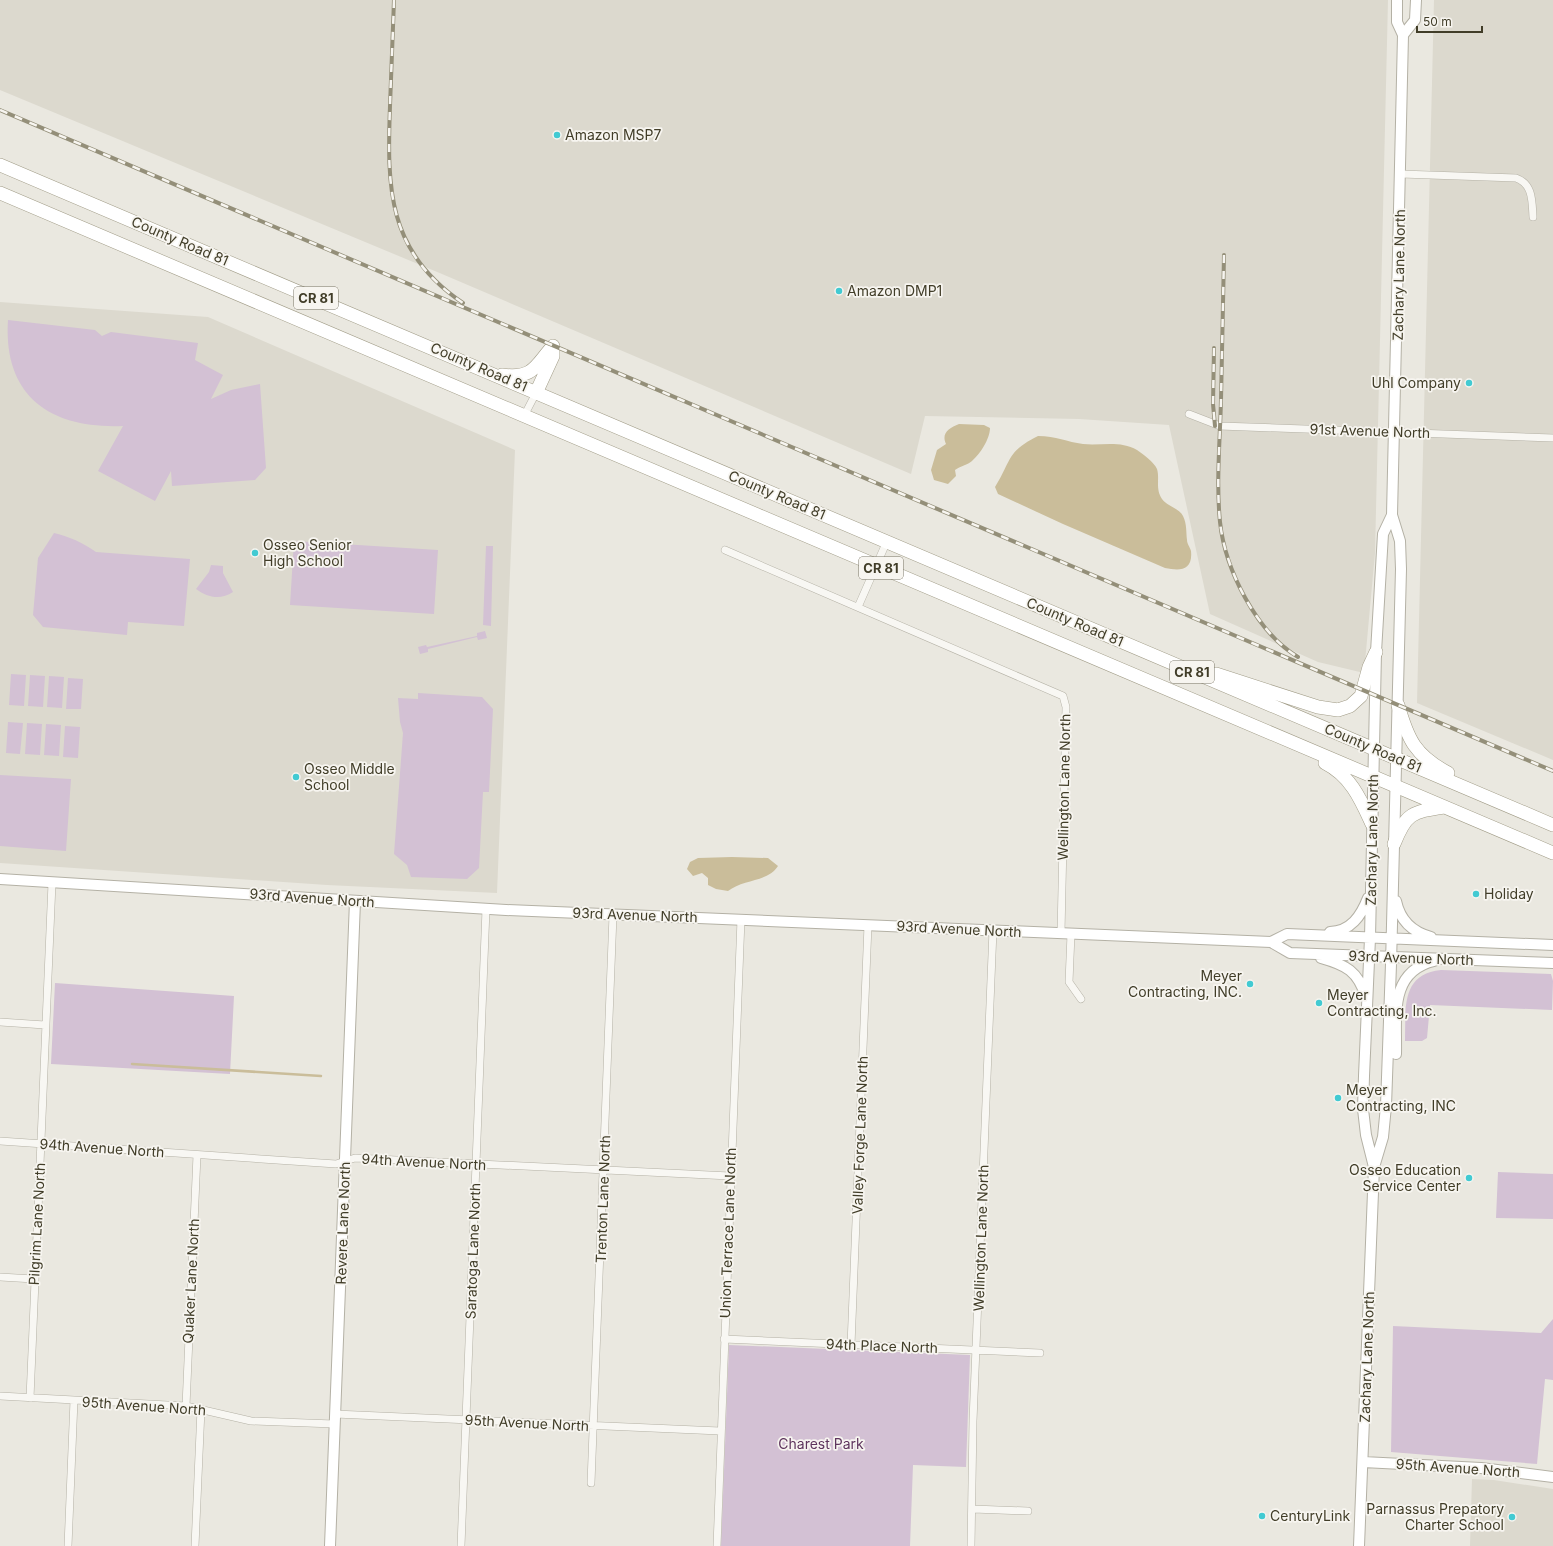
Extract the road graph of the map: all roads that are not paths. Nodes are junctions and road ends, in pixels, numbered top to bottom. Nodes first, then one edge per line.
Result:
1 (1397, 0) edge
2 (1416, 0) edge
3 (1403, 35) junction
4 (0, 165) edge
5 (1401, 174) junction
6 (0, 194) edge
7 (1533, 217) dead end
8 (491, 373) junction
9 (536, 392) junction
10 (1189, 414) dead end
11 (524, 416) junction
12 (1395, 432) junction
13 (1553, 438) edge
14 (1392, 515) junction
15 (887, 541) junction
16 (725, 550) dead end
17 (876, 566) junction
18 (858, 607) junction
19 (1376, 652) junction
20 (1160, 658) junction
21 (1398, 705) junction
22 (1237, 720) junction
23 (1373, 749) junction
24 (1395, 758) junction
25 (1373, 776) junction
26 (1395, 786) junction
27 (1444, 807) junction
28 (1511, 807) junction
29 (1372, 824) junction
30 (1553, 825) edge
31 (1394, 844) junction
32 (1553, 853) edge
33 (0, 879) edge
34 (52, 883) junction
35 (1393, 887) junction
36 (1371, 888) junction
37 (356, 901) junction
38 (486, 909) junction
39 (613, 914) junction
40 (741, 919) junction
41 (868, 925) junction
42 (993, 930) junction
43 (1061, 933) junction
44 (1071, 934) junction
45 (1316, 935) junction
46 (1370, 938) junction
47 (1392, 939) junction
48 (1448, 941) junction
49 (1270, 942) junction
50 (1553, 945) edge
51 (1303, 953) junction
52 (1369, 956) junction
53 (1392, 957) junction
54 (1442, 959) junction
55 (1553, 963) edge
56 (1081, 1000) dead end
57 (1368, 1002) junction
58 (0, 1022) edge
59 (45, 1025) junction
60 (1388, 1075) junction
61 (0, 1141) edge
62 (40, 1144) junction
63 (197, 1155) junction
64 (345, 1161) junction
65 (476, 1164) junction
66 (1374, 1167) junction
67 (604, 1170) junction
68 (730, 1176) junction
69 (0, 1277) edge
70 (34, 1280) junction
71 (724, 1339) junction
72 (851, 1345) junction
73 (976, 1350) junction
74 (1040, 1353) dead end
75 (0, 1396) edge
76 (30, 1398) junction
77 (74, 1400) junction
78 (186, 1406) junction
79 (201, 1409) junction
80 (334, 1419) junction
81 (466, 1420) junction
82 (594, 1426) junction
83 (720, 1431) junction
84 (1363, 1462) junction
85 (1553, 1477) edge
86 (592, 1483) dead end
87 (973, 1509) junction
88 (1028, 1511) dead end
89 (68, 1546) edge
90 (195, 1546) edge
91 (330, 1546) edge
92 (461, 1546) edge
93 (717, 1546) edge
94 (971, 1546) edge
95 (1359, 1546) edge

1 - 3 street, Zachary Lane North
2 - 3 street
3 - 5 street, Zachary Lane North
4 - 8 highway, County Road 81 / CR 81
5 - 7 street
5 - 12 street, Zachary Lane North
6 - 11 highway, County Road 81 / CR 81
8 - 9 highway, County Road 81 / CR 81
8 - 9 highway
9 - 11 street
9 - 15 highway, County Road 81 / CR 81
10 - 12 street, 91st Avenue North
11 - 17 highway, County Road 81 / CR 81
12 - 13 street, 91st Avenue North
12 - 14 street, Zachary Lane North
14 - 19 street, Zachary Lane North
14 - 21 street, Zachary Lane North
15 - 17 street
15 - 20 highway, County Road 81 / CR 81
16 - 18 street, Wellington Lane North
17 - 18 street
17 - 22 highway, County Road 81 / CR 81
18 - 43 street, Wellington Lane North
19 - 20 highway
19 - 23 street, Zachary Lane North
20 - 23 highway, County Road 81 / CR 81
21 - 24 street, Zachary Lane North
21 - 28 highway
22 - 25 highway, County Road 81 / CR 81
22 - 29 highway
23 - 24 highway, County Road 81 / CR 81
23 - 25 street, Zachary Lane North
24 - 26 street, Zachary Lane North
24 - 28 highway, County Road 81 / CR 81
25 - 26 highway, County Road 81 / CR 81
25 - 29 street, Zachary Lane North
26 - 27 highway, County Road 81 / CR 81
26 - 31 street, Zachary Lane North
27 - 31 highway
27 - 32 highway, County Road 81 / CR 81
28 - 30 highway, County Road 81 / CR 81
29 - 36 street, Zachary Lane North
31 - 35 street, Zachary Lane North
33 - 34 street, 93rd Avenue North
34 - 37 street, 93rd Avenue North
34 - 59 street, Pilgrim Lane North
35 - 47 street, Zachary Lane North
35 - 48 street
36 - 45 street
36 - 46 street, Zachary Lane North
37 - 38 street, 93rd Avenue North
37 - 64 street, Revere Lane North
38 - 39 street, 93rd Avenue North
38 - 65 street, Saratoga Lane North
39 - 40 street, 93rd Avenue North
39 - 67 street, Trenton Lane North
40 - 41 street, 93rd Avenue North
40 - 68 street, Union Terrace Lane North
41 - 42 street, 93rd Avenue North
41 - 72 street, Valley Forge Lane North
42 - 43 street, 93rd Avenue North
42 - 73 street, Wellington Lane North
43 - 44 street, 93rd Avenue North
44 - 49 street, 93rd Avenue North
44 - 56 street
45 - 46 street, 93rd Avenue North
45 - 49 street, 93rd Avenue North
46 - 47 street, 93rd Avenue North
46 - 52 street, Zachary Lane North
47 - 48 street, 93rd Avenue North
47 - 53 street, Zachary Lane North
48 - 50 street, 93rd Avenue North
49 - 51 street, 93rd Avenue North
51 - 52 street, 93rd Avenue North
51 - 57 street
52 - 53 street, 93rd Avenue North
52 - 57 street, Zachary Lane North
53 - 54 street, 93rd Avenue North
53 - 60 street, Zachary Lane North
54 - 55 street, 93rd Avenue North
54 - 60 street
57 - 66 street, Zachary Lane North
58 - 59 street
59 - 62 street, Pilgrim Lane North
60 - 66 street, Zachary Lane North
61 - 62 street, 94th Avenue North
62 - 63 street, 94th Avenue North
62 - 70 street, Pilgrim Lane North
63 - 64 street, 94th Avenue North
63 - 78 street, Quaker Lane North
64 - 65 street, 94th Avenue North
64 - 80 street, Revere Lane North
65 - 67 street, 94th Avenue North
65 - 81 street, Saratoga Lane North
66 - 84 street, Zachary Lane North
67 - 68 street, 94th Avenue North
67 - 82 street, Trenton Lane North
68 - 71 street, Union Terrace Lane North
69 - 70 street
70 - 76 street, Pilgrim Lane North
71 - 72 street, 94th Place North
71 - 83 street, Union Terrace Lane North
72 - 73 street, 94th Place North
73 - 74 street, 94th Place North
73 - 87 street, Wellington Lane North
75 - 76 street, 95th Avenue North
76 - 77 street, 95th Avenue North
77 - 78 street, 95th Avenue North
77 - 89 street
78 - 79 street, 95th Avenue North
79 - 80 street, 95th Avenue North
79 - 90 street
80 - 81 street, 95th Avenue North
80 - 91 street, Revere Lane North
81 - 82 street, 95th Avenue North
81 - 92 street, Saratoga Lane North
82 - 83 street, 95th Avenue North
82 - 86 street, Trenton Lane North
83 - 93 street, Union Terrace Lane North
84 - 85 street, 95th Avenue North
84 - 95 street, Zachary Lane North
87 - 88 street
87 - 94 street, Wellington Lane North

